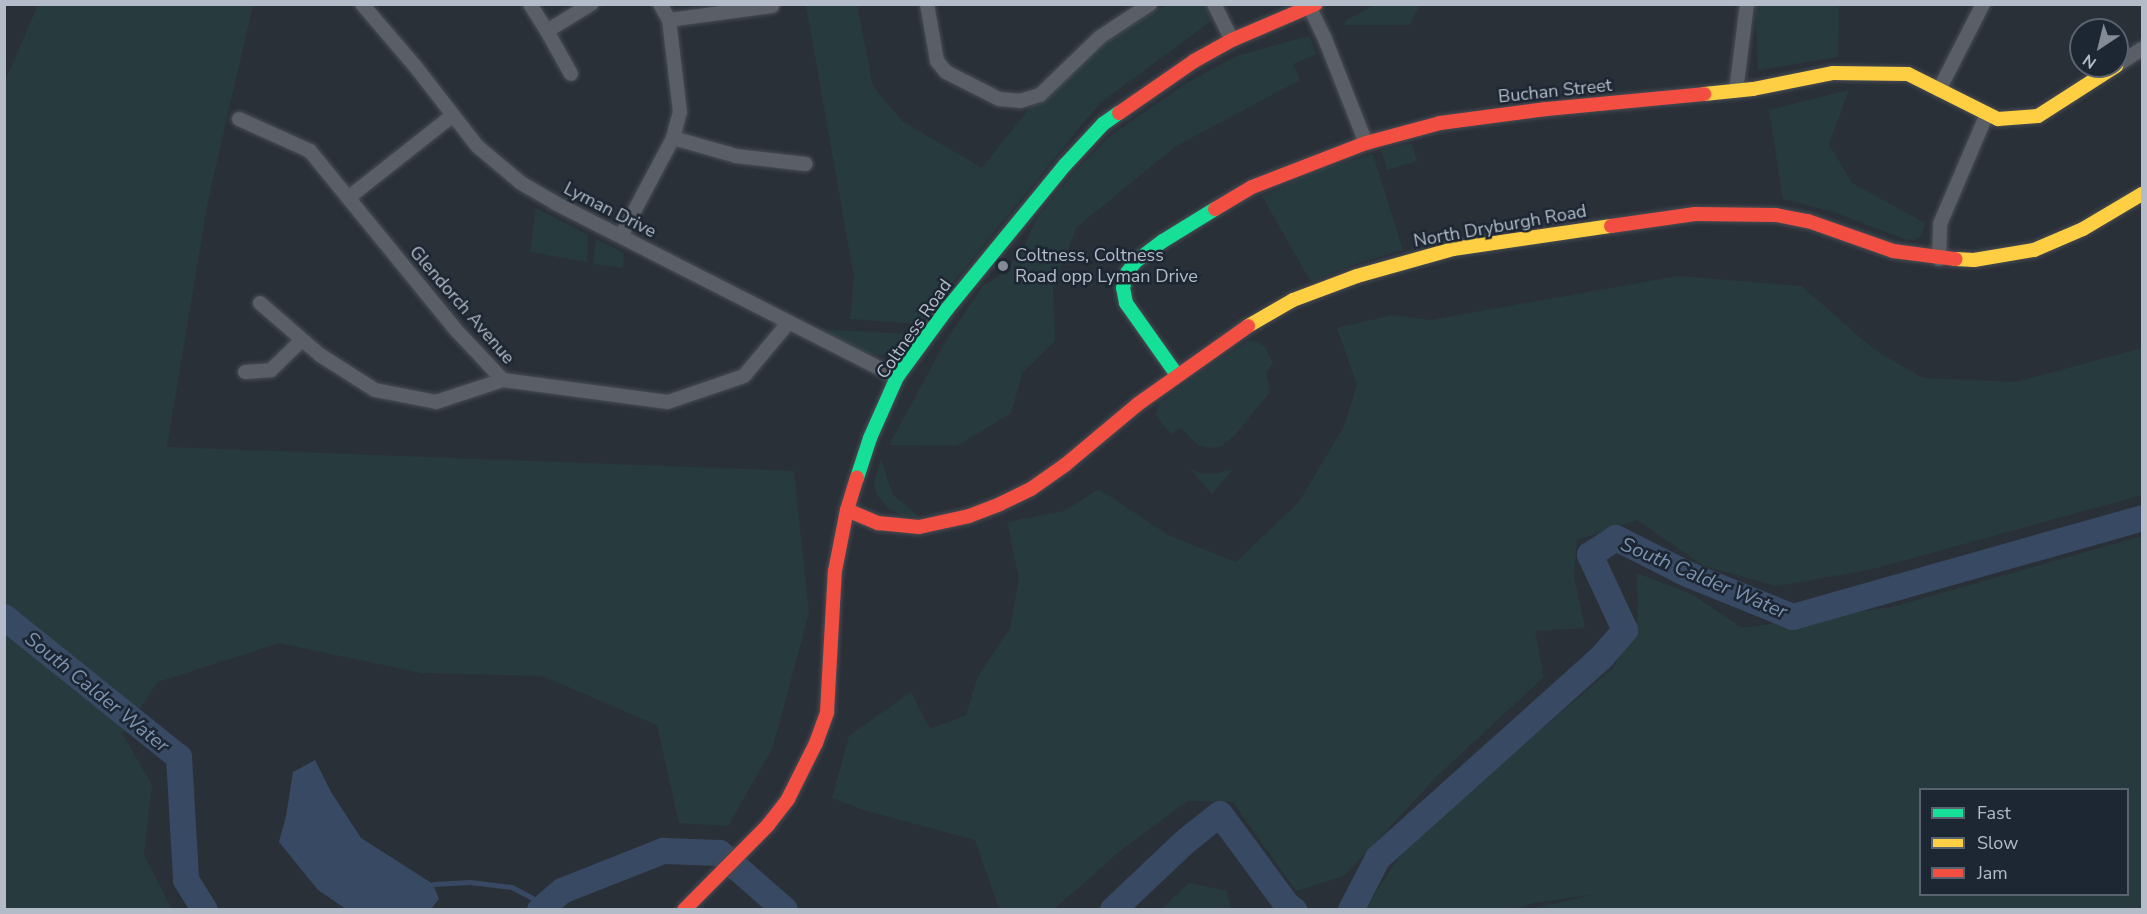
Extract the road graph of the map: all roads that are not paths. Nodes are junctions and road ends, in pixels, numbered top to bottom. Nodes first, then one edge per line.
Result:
1 (362, 4) edge
2 (530, 4) edge
3 (591, 4) edge
4 (660, 4) edge
5 (940, 4) edge
6 (1150, 4) edge
7 (1214, 4) edge
8 (1747, 4) edge
9 (1983, 4) edge
10 (772, 6) edge
11 (1313, 6) edge
12 (928, 10) edge
13 (669, 20) junction
14 (547, 31) junction
15 (1232, 40) junction
16 (2142, 49) edge
17 (2129, 58) edge
18 (571, 74) dead end
19 (2098, 78) edge
20 (1939, 90) junction
21 (1736, 91) junction
22 (1987, 114) junction
23 (452, 116) junction
24 (239, 119) dead end
25 (673, 138) junction
26 (1366, 143) junction
27 (806, 164) dead end
28 (2142, 194) edge
29 (348, 198) junction
30 (621, 236) junction
31 (1939, 259) junction
32 (260, 303) dead end
33 (789, 322) junction
34 (303, 340) junction
35 (245, 372) dead end
36 (1177, 375) junction
37 (897, 377) junction
38 (503, 380) junction
39 (847, 510) junction
40 (684, 909) edge

1 - 23 street, Lyman Drive
2 - 14 street
3 - 14 street
4 - 13 street
5 - 12 street
6 - 12 street
7 - 15 street
8 - 21 street
9 - 20 street
10 - 13 street
11 - 15 street, Coltness Road
11 - 26 street
13 - 25 street
14 - 18 street
15 - 37 street, Coltness Road
16 - 17 street, Buchan Street
19 - 22 street, Buchan Street
20 - 21 street, Buchan Street
20 - 22 street, Buchan Street
21 - 26 street, Buchan Street
22 - 31 street
23 - 29 street
23 - 30 street, Lyman Drive
24 - 29 street, Glendorch Avenue
25 - 27 street
25 - 30 street
26 - 36 street, Buchan Street
28 - 31 street, North Dryburgh Road
29 - 38 street, Glendorch Avenue
30 - 33 street, Lyman Drive
31 - 36 street, North Dryburgh Road
32 - 34 street
33 - 37 street, Lyman Drive
33 - 38 street, Glendorch Avenue
34 - 35 street
34 - 38 street
36 - 39 street, North Dryburgh Road
37 - 39 street, Coltness Road
39 - 40 street, Coltness Road

